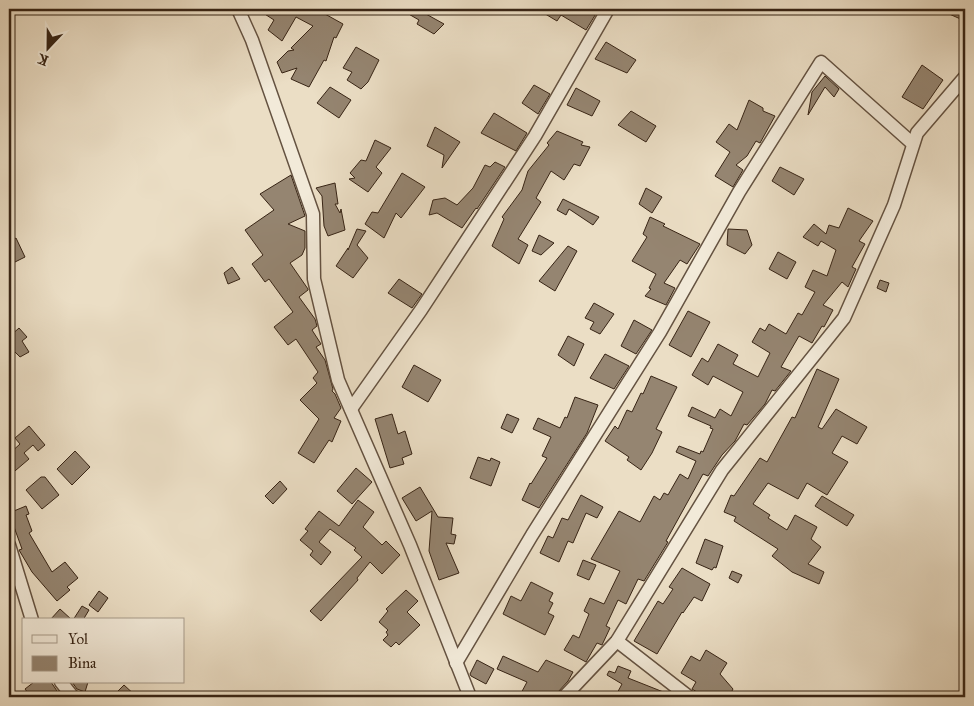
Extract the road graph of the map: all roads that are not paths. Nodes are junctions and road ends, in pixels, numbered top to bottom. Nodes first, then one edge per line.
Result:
1 (238, 9) edge
2 (608, 9) edge
3 (965, 77) edge
4 (913, 144) junction
5 (351, 409) junction
6 (9, 545) edge
7 (31, 618) edge
8 (618, 641) junction
9 (456, 663) junction
10 (63, 684) edge
11 (73, 697) edge
12 (470, 697) edge
13 (564, 697) edge
14 (689, 697) edge

1 - 5 street
2 - 5 street
3 - 4 street
4 - 8 street
4 - 9 street
5 - 9 street
6 - 7 street
8 - 13 street
8 - 14 street
9 - 12 street
10 - 11 street

